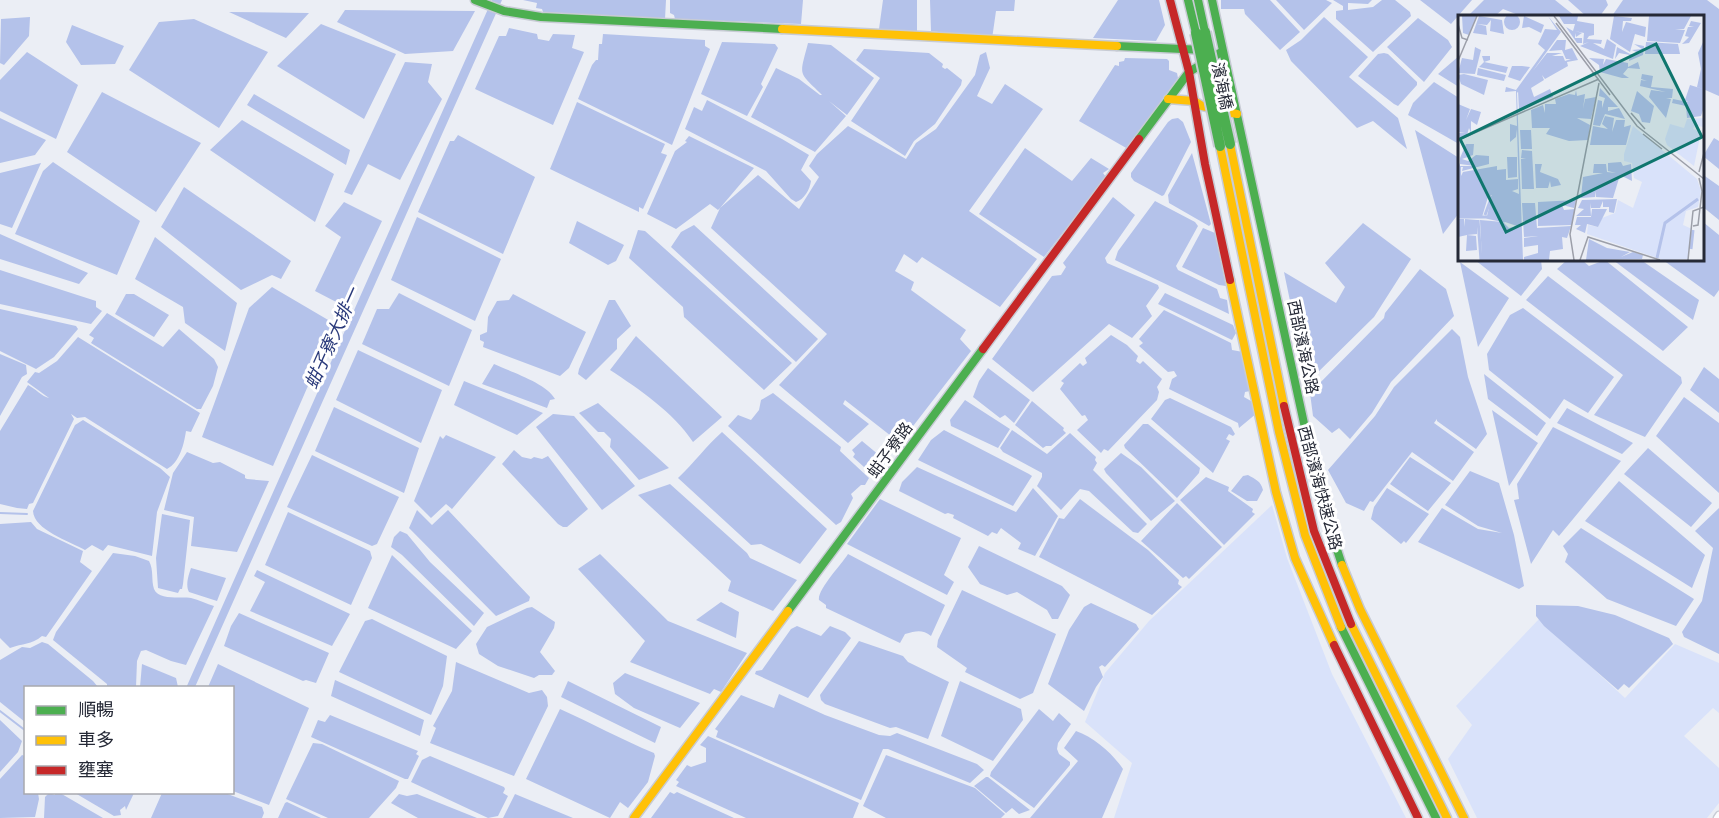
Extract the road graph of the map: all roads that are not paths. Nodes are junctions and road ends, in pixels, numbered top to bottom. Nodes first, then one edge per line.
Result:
1 (1170, 0) edge
2 (1188, 0) edge
3 (1198, 0) edge
4 (1212, 0) edge
5 (480, 2) edge
6 (1200, 33) junction
7 (1181, 49) junction
8 (1223, 51) junction
9 (1188, 72) junction
10 (1228, 75) junction
11 (1168, 99) junction
12 (1194, 101) junction
13 (1238, 114) junction
14 (1225, 145) junction
15 (634, 818) edge
16 (1418, 818) edge
17 (1436, 818) edge
18 (1447, 818) edge
19 (1464, 818) edge

1 - 7 main road
2 - 6 main road
3 - 6 main road
4 - 8 main road, 西部濱海公路
5 - 7 main road
6 - 14 main road, 濱海橋, bridge
7 - 8 main road
7 - 9 main road
8 - 9 main road
8 - 10 main road, 西部濱海公路
9 - 11 main road, 蚶子寮路
9 - 12 main road
10 - 12 main road
10 - 13 main road, 西部濱海公路
11 - 12 main road
11 - 15 main road, 蚶子寮路
12 - 13 main road
12 - 16 main road
13 - 19 main road, 西部濱海公路
14 - 17 main road, 西部濱海快速公路
14 - 18 main road, 西部濱海快速公路

